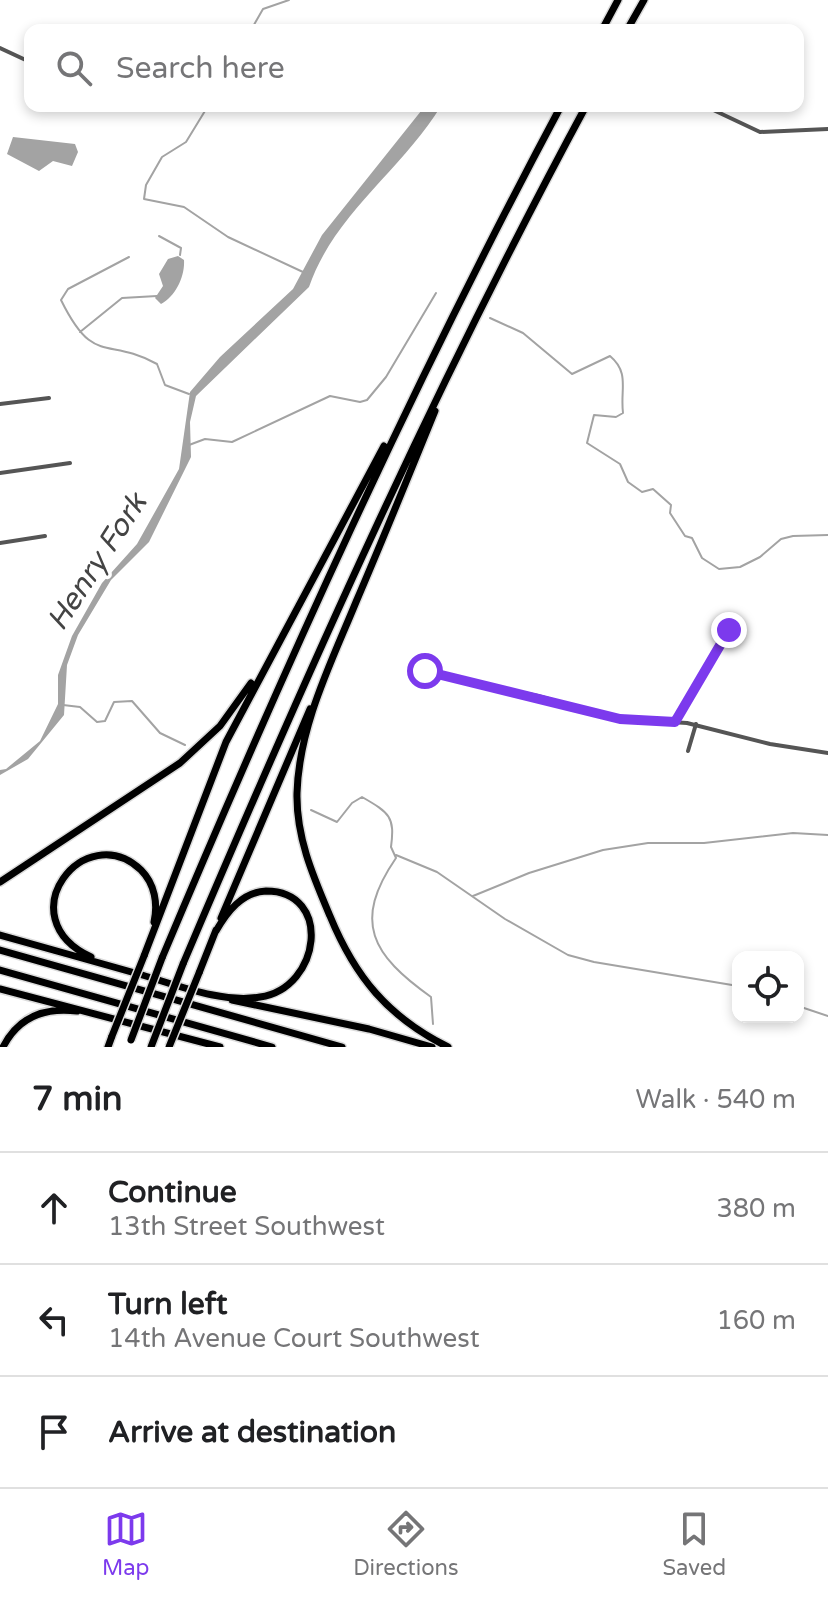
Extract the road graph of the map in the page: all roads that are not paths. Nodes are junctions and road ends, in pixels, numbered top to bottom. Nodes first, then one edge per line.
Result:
1 (618, 0) edge
2 (644, 0) edge
3 (605, 24) edge
4 (630, 24) edge
5 (0, 48) edge
6 (24, 59) edge
7 (558, 112) edge
8 (583, 112) edge
9 (718, 112) edge
10 (828, 129) edge
11 (486, 301) junction
12 (49, 398) dead end
13 (0, 404) edge
14 (397, 429) junction
15 (70, 463) dead end
16 (0, 473) edge
17 (45, 536) dead end
18 (0, 543) edge
19 (729, 630) dead end
20 (272, 652) junction
21 (422, 672) dead end
22 (327, 674) junction
23 (675, 722) junction
24 (696, 724) junction
25 (688, 751) dead end
26 (828, 753) edge
27 (0, 882) edge
28 (216, 931) junction
29 (0, 935) edge
30 (152, 937) junction
31 (0, 950) edge
32 (0, 970) edge
33 (126, 970) junction
34 (0, 989) edge
35 (207, 992) junction
36 (100, 1014) junction
37 (192, 1040) junction
38 (129, 1044) edge
39 (3, 1047) edge
40 (108, 1047) edge
41 (151, 1047) edge
42 (169, 1047) edge
43 (210, 1047) edge
44 (220, 1047) edge
45 (272, 1047) edge
46 (342, 1047) edge
47 (432, 1047) edge
48 (448, 1047) edge

1 - 3 highway
2 - 4 highway
5 - 6 street
7 - 14 highway
8 - 11 highway
9 - 10 street
11 - 22 highway
11 - 41 highway, bridge
12 - 13 street
14 - 20 highway
14 - 38 highway, bridge
15 - 16 street
17 - 18 street
19 - 23 street
20 - 27 highway
20 - 30 highway
21 - 23 street
22 - 28 highway
22 - 48 highway
23 - 24 street
24 - 25 street
24 - 26 street
28 - 35 highway
28 - 42 highway, bridge
29 - 33 highway
30 - 33 highway
30 - 40 highway, bridge
31 - 46 highway
32 - 45 highway
33 - 35 highway
34 - 36 highway
35 - 47 highway
36 - 37 highway
36 - 39 highway
37 - 43 highway
37 - 44 highway

